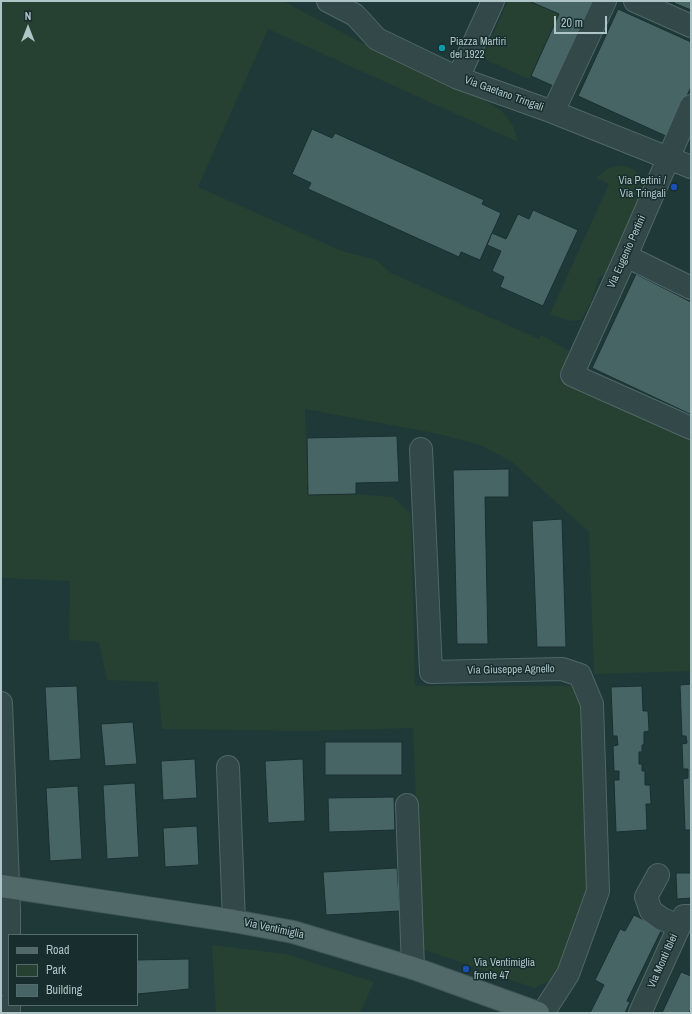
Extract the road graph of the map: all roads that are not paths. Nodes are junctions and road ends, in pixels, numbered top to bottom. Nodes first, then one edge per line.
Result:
1 (328, 1) edge
2 (493, 1) edge
3 (605, 1) edge
4 (635, 1) edge
5 (358, 8) edge
6 (691, 26) edge
7 (458, 78) junction
8 (691, 106) edge
9 (553, 112) junction
10 (668, 158) junction
11 (691, 167) edge
12 (626, 256) junction
13 (691, 288) edge
14 (691, 428) edge
15 (421, 449) dead end
16 (1, 702) edge
17 (228, 767) dead end
18 (408, 805) dead end
19 (658, 875) dead end
20 (4, 886) edge
21 (234, 921) junction
22 (685, 921) edge
23 (8, 966) edge
24 (413, 968) junction
25 (538, 1013) edge
26 (544, 1013) edge
27 (640, 1013) edge

1 - 5 street, Via Gaetano Tringali
2 - 7 street
3 - 9 street
4 - 6 street
5 - 7 street, Via Gaetano Tringali
7 - 9 street, Via Gaetano Tringali
8 - 10 street, Via Eugenio Pertini
9 - 10 street, Via Gaetano Tringali
10 - 11 street, Via Gaetano Tringali
10 - 12 street, Via Eugenio Pertini
12 - 13 street
12 - 14 street, Via Eugenio Pertini
15 - 26 street, Via Giuseppe Agnello
16 - 20 street
17 - 21 street
18 - 24 street
19 - 22 street
20 - 21 main road, Via Ventimiglia
20 - 23 street
21 - 24 main road, Via Ventimiglia
22 - 27 street, Via Monti Iblei
24 - 25 main road, Via Ventimiglia

